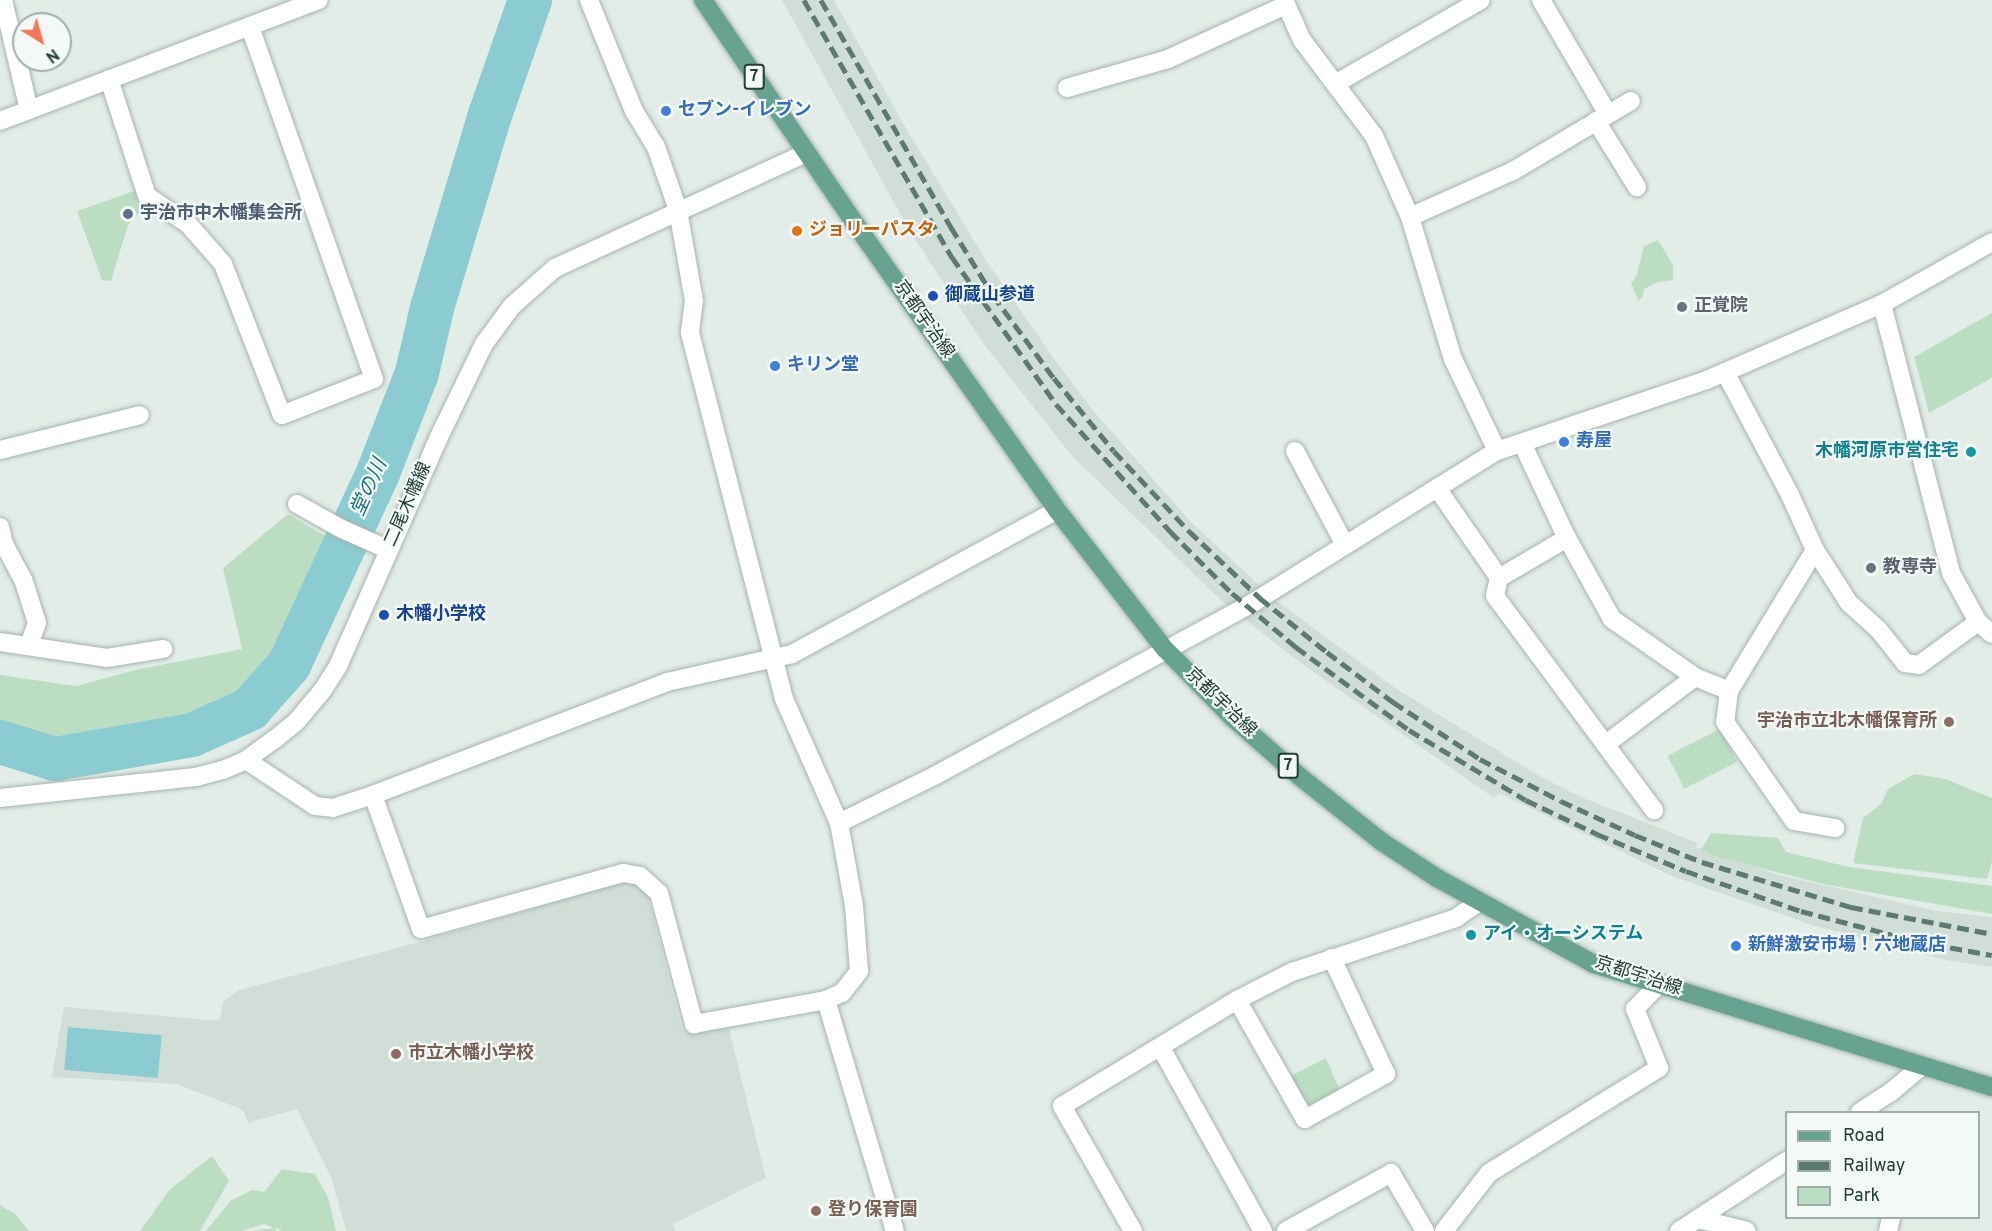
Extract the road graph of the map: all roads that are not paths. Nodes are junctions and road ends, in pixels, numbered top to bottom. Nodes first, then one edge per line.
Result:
1 (3, 0) edge
2 (319, 0) edge
3 (589, 0) edge
4 (703, 0) edge
5 (1481, 0) edge
6 (1541, 0) edge
7 (1285, 3) edge
8 (250, 26) junction
9 (109, 79) junction
10 (1335, 84) junction
11 (1067, 88) dead end
12 (1631, 101) dead end
13 (29, 110) junction
14 (1602, 118) junction
15 (0, 121) edge
16 (806, 153) junction
17 (1637, 187) dead end
18 (678, 210) junction
19 (1410, 217) junction
20 (1991, 245) edge
21 (1882, 304) junction
22 (1725, 372) junction
23 (140, 415) dead end
24 (1522, 443) junction
25 (0, 450) edge
26 (1295, 451) dead end
27 (1497, 451) junction
28 (1437, 488) junction
29 (297, 504) dead end
30 (1057, 510) junction
31 (1, 538) edge
32 (1567, 538) junction
33 (1345, 544) junction
34 (381, 546) junction
35 (1815, 550) junction
36 (1499, 578) junction
37 (1978, 622) junction
38 (1992, 634) edge
39 (0, 642) edge
40 (29, 645) junction
41 (1166, 649) junction
42 (163, 650) dead end
43 (772, 658) junction
44 (1695, 677) junction
45 (1729, 691) junction
46 (1606, 744) junction
47 (246, 760) junction
48 (373, 795) junction
49 (0, 798) edge
50 (1654, 810) dead end
51 (839, 823) junction
52 (1835, 828) dead end
53 (1480, 901) junction
54 (1332, 958) junction
55 (1659, 984) junction
56 (826, 1000) junction
57 (1237, 1000) junction
58 (1161, 1048) junction
59 (1922, 1066) junction
60 (1992, 1087) edge
61 (1863, 1111) edge
62 (1785, 1162) edge
63 (1698, 1218) junction
64 (895, 1231) edge
65 (1133, 1231) edge
66 (1263, 1231) edge
67 (1286, 1231) edge
68 (1425, 1231) edge
69 (1444, 1231) edge
70 (1679, 1231) edge
71 (1747, 1231) edge

1 - 13 street
2 - 8 street
3 - 18 street
4 - 16 main road, 京都宇治線 / 7
5 - 10 street
6 - 14 street
7 - 10 street
7 - 11 street
8 - 9 street
8 - 9 street
9 - 13 street
10 - 19 street
12 - 14 street
13 - 15 street
14 - 17 street
14 - 19 street
16 - 18 street, 二尾木幡線
16 - 30 main road, 京都宇治線 / 7
18 - 34 street, 二尾木幡線
18 - 43 street
19 - 27 street
20 - 21 street
21 - 22 street
21 - 37 street
22 - 24 street
22 - 35 street
23 - 25 street
24 - 27 street
24 - 32 street
26 - 33 street
27 - 28 street
28 - 33 street
28 - 36 street
29 - 34 street
30 - 41 main road, 京都宇治線 / 7
30 - 43 street
31 - 40 street
32 - 36 street
32 - 44 street
33 - 41 street
34 - 47 street, 二尾木幡線
35 - 37 street
35 - 45 street
36 - 46 street
37 - 38 street
39 - 40 street
40 - 42 street
41 - 51 street
41 - 53 main road, 京都宇治線 / 7
43 - 48 street
43 - 51 street
44 - 45 street
44 - 46 street
45 - 52 street
46 - 50 street
47 - 48 street
47 - 49 street, 二尾木幡線
48 - 56 street
51 - 56 street
53 - 54 street
53 - 55 main road, 京都宇治線 / 7
54 - 57 street
54 - 57 street
55 - 59 main road, 京都宇治線 / 7
55 - 69 street
56 - 64 street
57 - 58 street
58 - 65 street
58 - 66 street
59 - 60 main road, 京都宇治線 / 7
59 - 61 street
62 - 63 street
63 - 70 street
63 - 71 street
67 - 68 street

